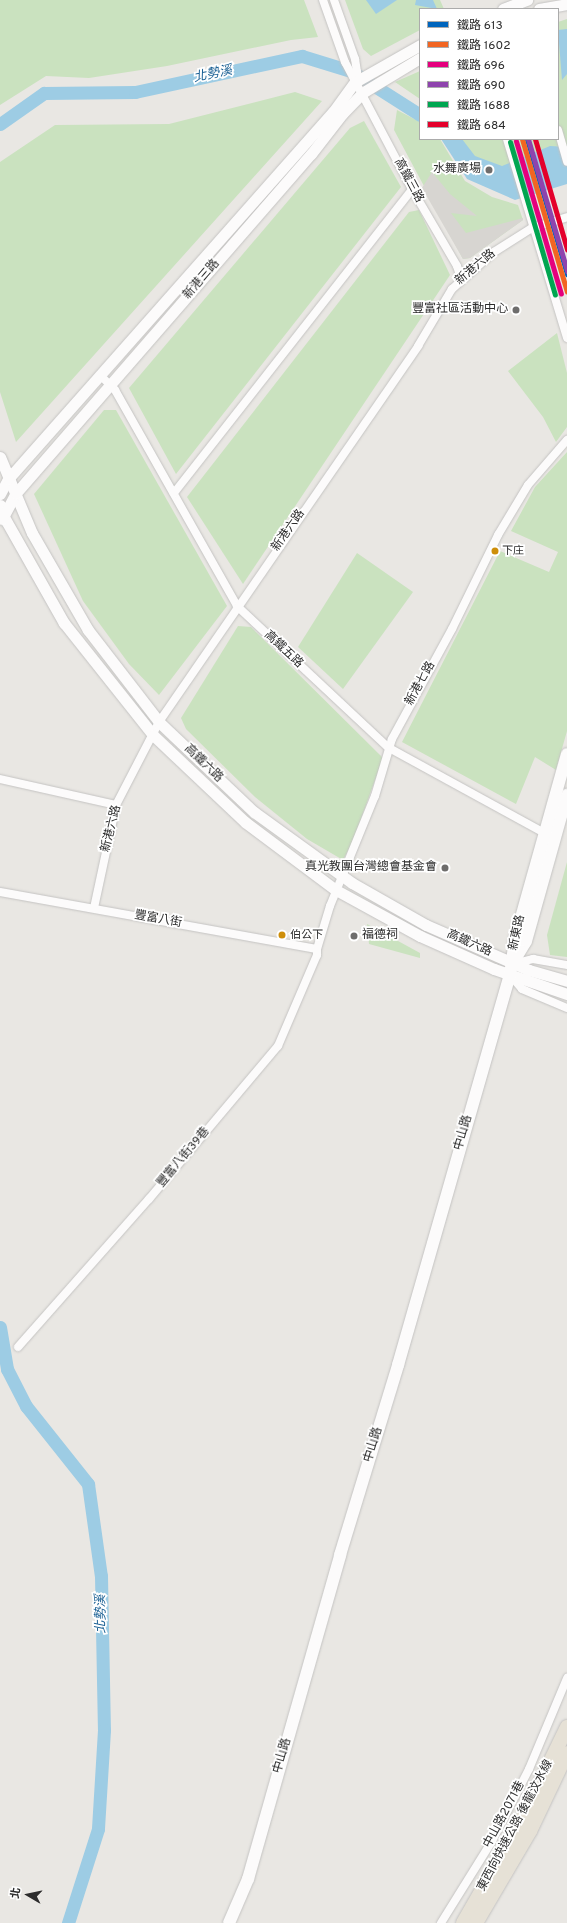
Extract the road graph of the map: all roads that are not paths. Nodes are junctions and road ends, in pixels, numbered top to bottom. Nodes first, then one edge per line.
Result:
1 (323, 0) edge
2 (334, 0) edge
3 (522, 4) edge
4 (567, 4) edge
5 (507, 8) edge
6 (545, 8) edge
7 (419, 45) edge
8 (419, 59) edge
9 (357, 75) junction
10 (362, 93) junction
11 (559, 134) edge
12 (508, 143) edge
13 (567, 162) edge
14 (412, 189) junction
15 (567, 217) edge
16 (532, 228) junction
17 (461, 278) junction
18 (567, 338) edge
19 (101, 376) junction
20 (110, 386) junction
21 (567, 440) edge
22 (0, 457) edge
23 (8, 479) junction
24 (174, 492) junction
25 (16, 493) junction
26 (0, 494) edge
27 (0, 505) edge
28 (2, 519) edge
29 (237, 606) junction
30 (159, 722) junction
31 (153, 735) junction
32 (389, 748) junction
33 (567, 754) edge
34 (0, 779) edge
35 (567, 795) edge
36 (116, 805) junction
37 (549, 835) junction
38 (342, 876) junction
39 (336, 890) junction
40 (0, 892) edge
41 (94, 908) junction
42 (317, 949) junction
43 (567, 965) edge
44 (511, 969) junction
45 (567, 981) edge
46 (567, 994) edge
47 (567, 1008) edge
48 (18, 1347) dead end
49 (567, 1678) edge
50 (567, 1727) edge
51 (567, 1753) edge
52 (229, 1923) edge
53 (441, 1923) edge
54 (463, 1923) edge
55 (476, 1923) edge

1 - 9 street, 高鐵三路
2 - 9 street, 高鐵三路
3 - 5 street
4 - 6 street
7 - 9 street, 新港三路
8 - 10 street, 新港三路
9 - 10 street, 高鐵三路
9 - 19 street, 新港三路
10 - 14 street, 高鐵三路
10 - 20 street, 新港三路
11 - 13 street
12 - 16 street
14 - 17 street, 高鐵三路
14 - 24 street
15 - 16 street, 新港六路
16 - 17 street, 新港六路
16 - 18 street
17 - 29 street, 新港六路
19 - 20 street, 高鐵五路
19 - 23 street, 新港三路
20 - 24 street, 高鐵五路
20 - 25 street, 新港三路
21 - 32 street, 新港七路
22 - 23 street, 高鐵六路
23 - 25 street, 高鐵六路
23 - 26 street, 新港三路
24 - 29 street, 高鐵五路
25 - 28 street, 新港三路
25 - 30 street, 高鐵六路
27 - 28 street, 高鐵六路
28 - 31 street, 高鐵六路
29 - 30 street, 新港六路
29 - 32 street, 高鐵五路
30 - 31 street, 新港六路
30 - 38 street, 高鐵六路
31 - 36 street, 新港六路
31 - 39 street, 高鐵六路
32 - 37 street, 高鐵五路
32 - 38 street, 新港七路
33 - 37 main road, 新東路
34 - 36 street
35 - 37 main road, 新東路
36 - 41 street, 新港六路
37 - 44 main road, 新東路
38 - 39 street, 新港七路
38 - 44 street, 高鐵六路
39 - 42 street, 新港七路
39 - 44 street, 高鐵六路
40 - 41 street, 豐富八街
41 - 42 street, 豐富八街
42 - 48 street, 豐富八街39巷
43 - 44 street
44 - 45 street
44 - 46 street
44 - 47 street
44 - 52 main road, 中山路
49 - 53 street, 中山路2071巷
50 - 54 highway, 東西向快速公路 後龍汶水線
51 - 55 highway, 東西向快速公路 後龍汶水線

